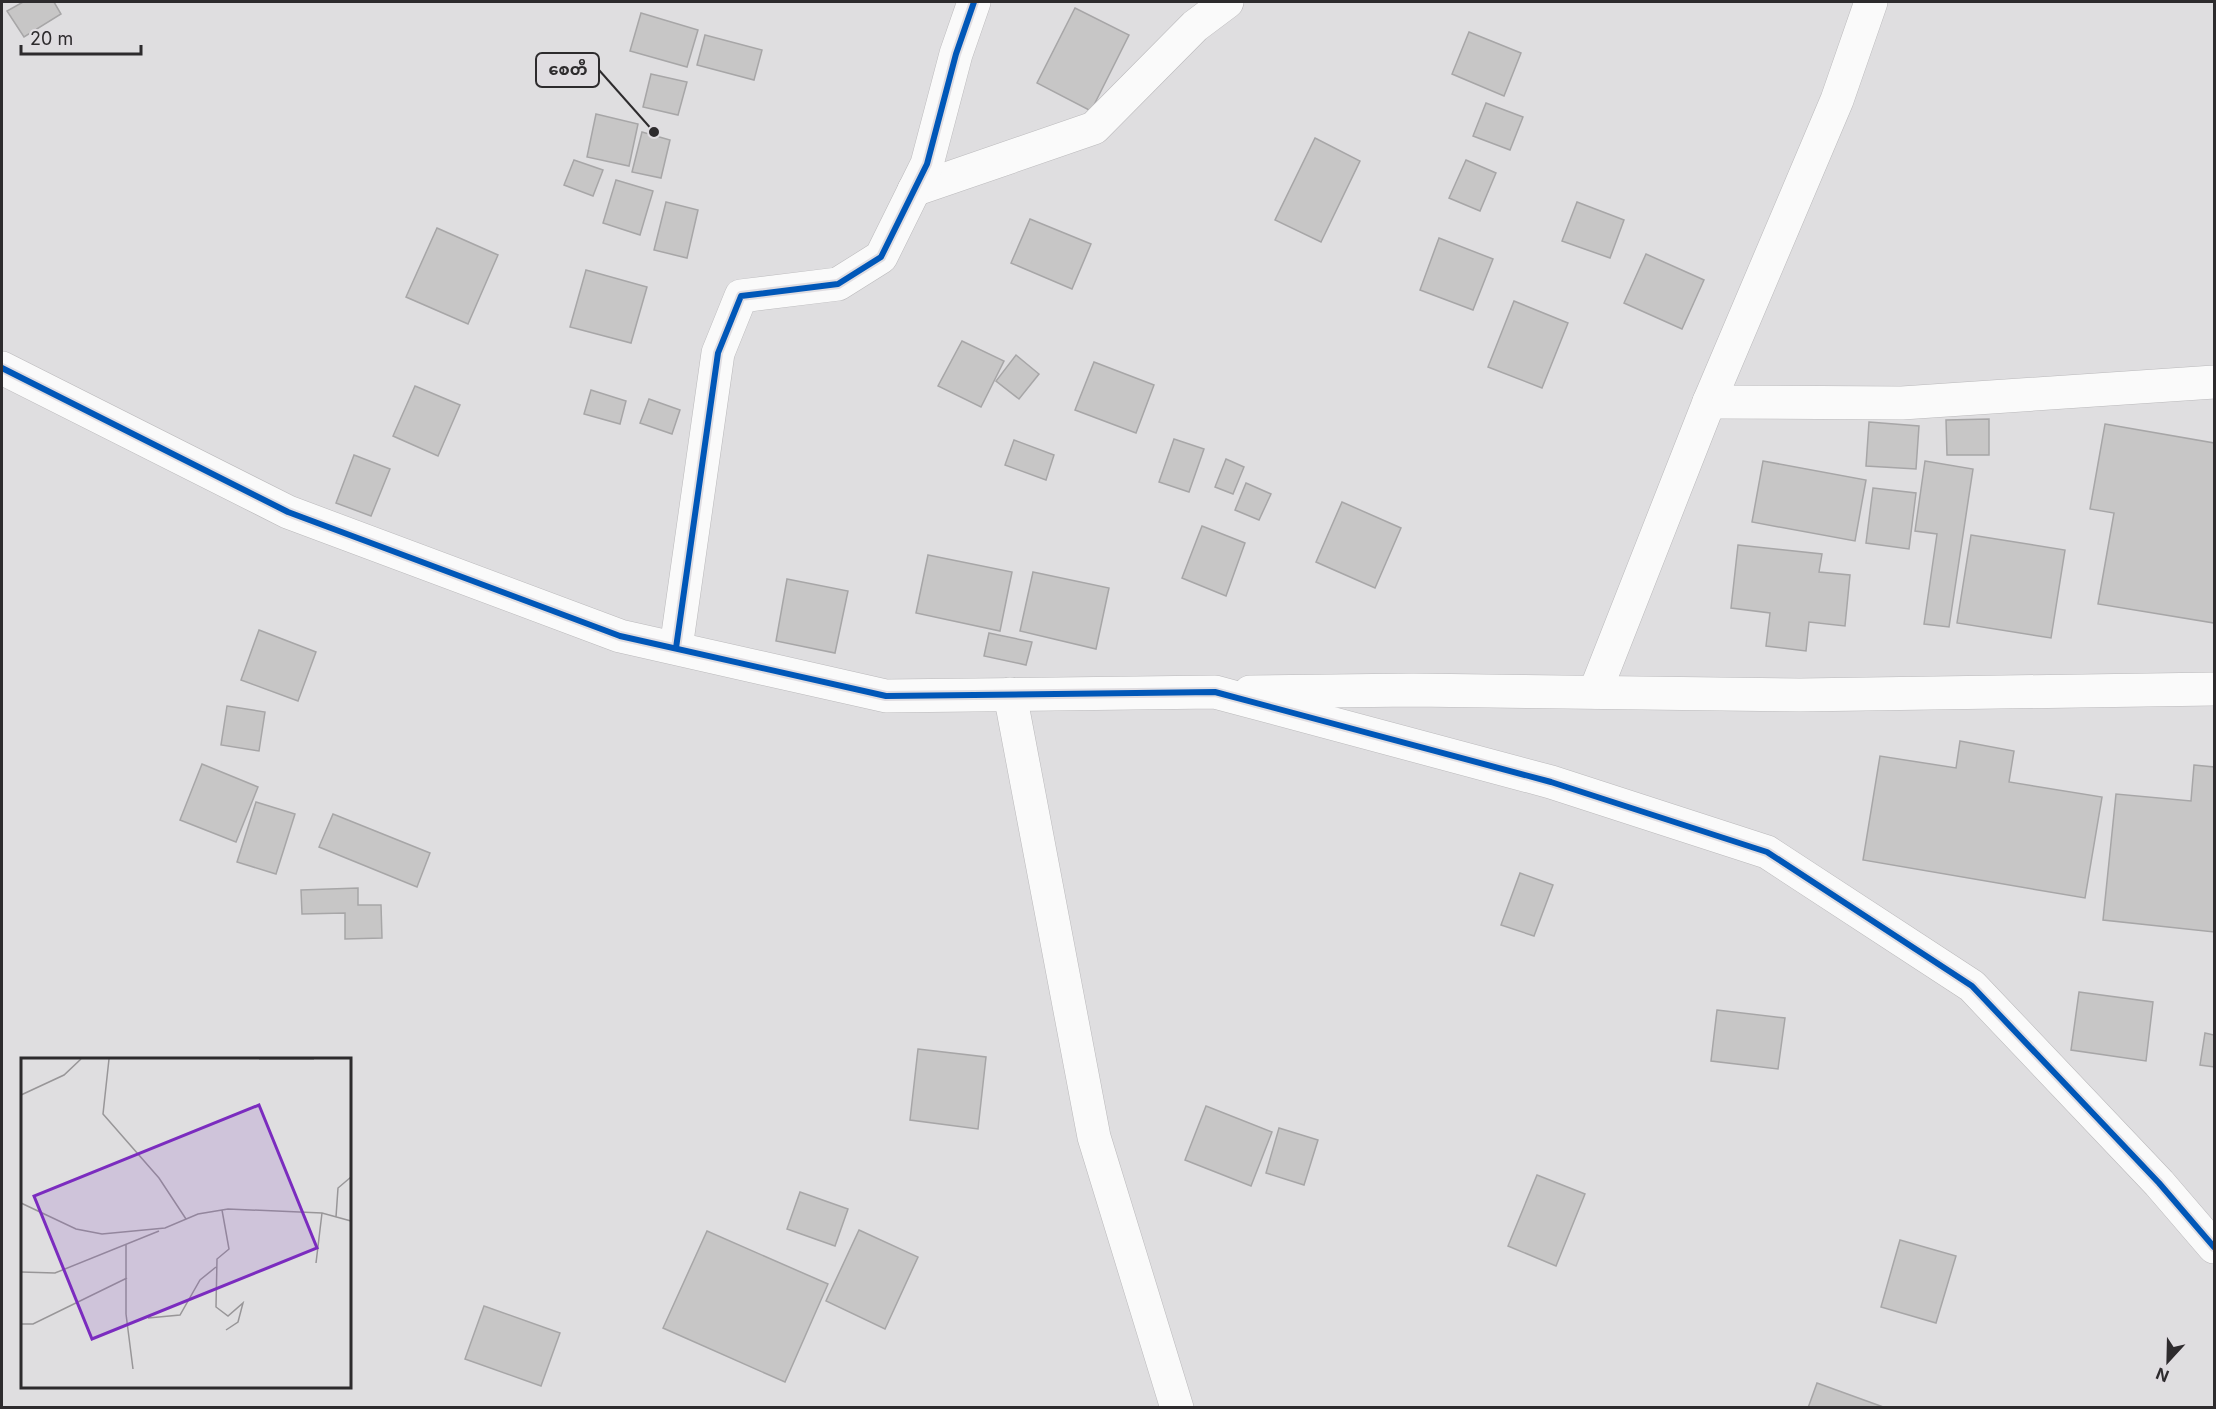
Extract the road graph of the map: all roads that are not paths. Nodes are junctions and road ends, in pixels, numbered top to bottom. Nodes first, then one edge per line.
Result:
1 (974, 2) edge
2 (1227, 2) edge
3 (1871, 2) edge
4 (914, 190) junction
5 (2, 368) edge
6 (2214, 382) edge
7 (1709, 402) junction
8 (676, 648) junction
9 (2214, 689) edge
10 (1215, 692) junction
11 (1595, 692) junction
12 (1010, 694) junction
13 (2214, 1247) edge
14 (1177, 1407) edge

1 - 4 street
2 - 4 street
3 - 7 street
4 - 8 street
5 - 8 street
6 - 7 street
7 - 11 street
8 - 12 street
9 - 11 street
10 - 11 street
10 - 12 street
10 - 13 street
12 - 14 street

